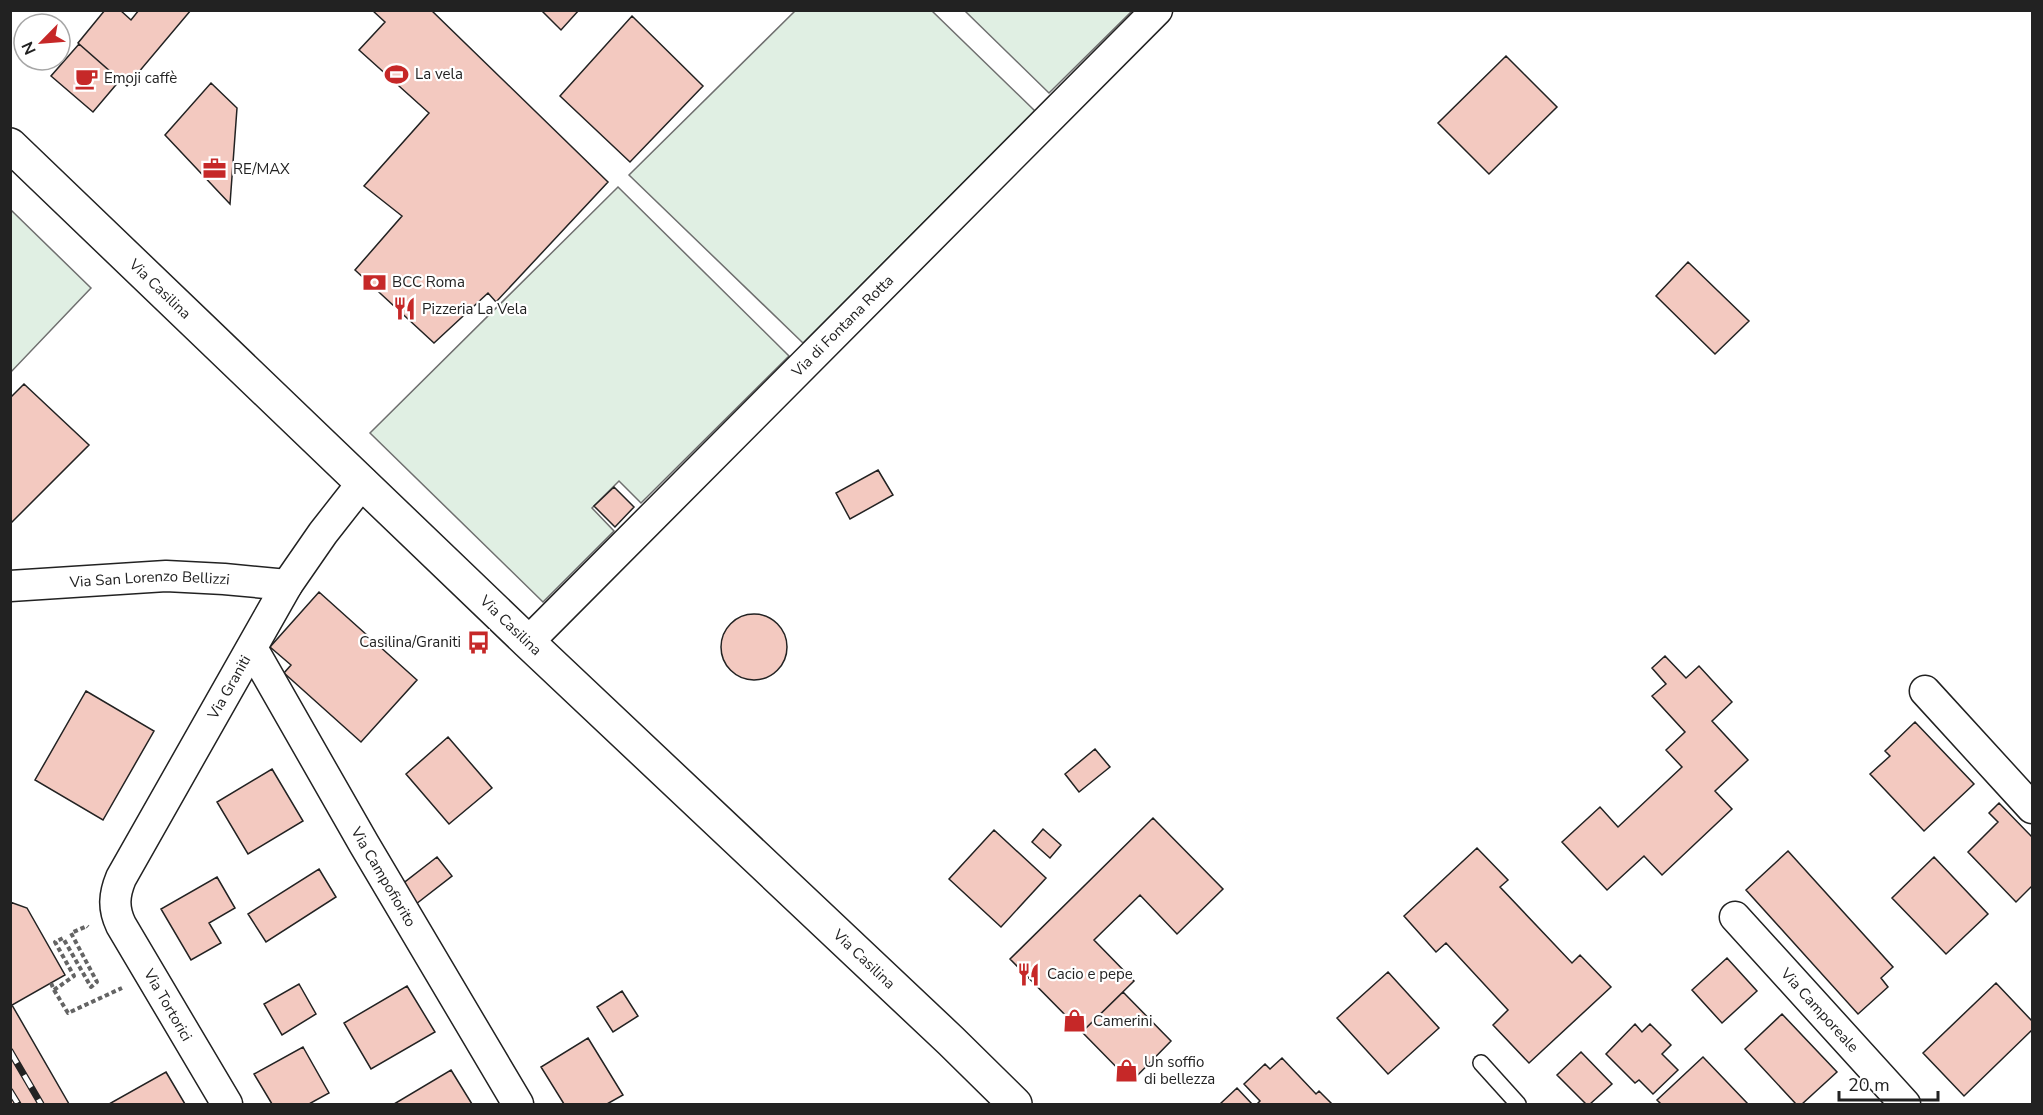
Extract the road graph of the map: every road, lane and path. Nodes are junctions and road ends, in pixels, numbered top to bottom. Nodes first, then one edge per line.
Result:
1 (1157, 10) edge
2 (10, 146) edge
3 (363, 482) junction
4 (287, 585) junction
5 (10, 586) edge
6 (528, 642) junction
7 (252, 648) junction
8 (1925, 691) dead end
9 (2032, 808) edge
10 (1735, 917) dead end
11 (120, 918) junction
12 (51, 983) dead end
13 (122, 988) dead end
14 (54, 990) junction
15 (1481, 1063) dead end
16 (227, 1104) edge
17 (518, 1104) edge
18 (1014, 1104) edge
19 (1518, 1104) edge
20 (1905, 1104) edge

1 - 6 street, Via di Fontana Rotta
2 - 3 main road, Via Casilina
3 - 4 street, Via Graniti
3 - 6 main road, Via Casilina
4 - 5 street, Via San Lorenzo Bellizzi
4 - 7 street, Via Graniti
6 - 18 main road, Via Casilina
7 - 11 street, Via Graniti
7 - 17 street, Via Campofiorito
8 - 9 street
10 - 20 street, Via Camporeale
11 - 14 path
11 - 16 street, Via Tortorici
12 - 14 path
13 - 14 path
15 - 19 lane

